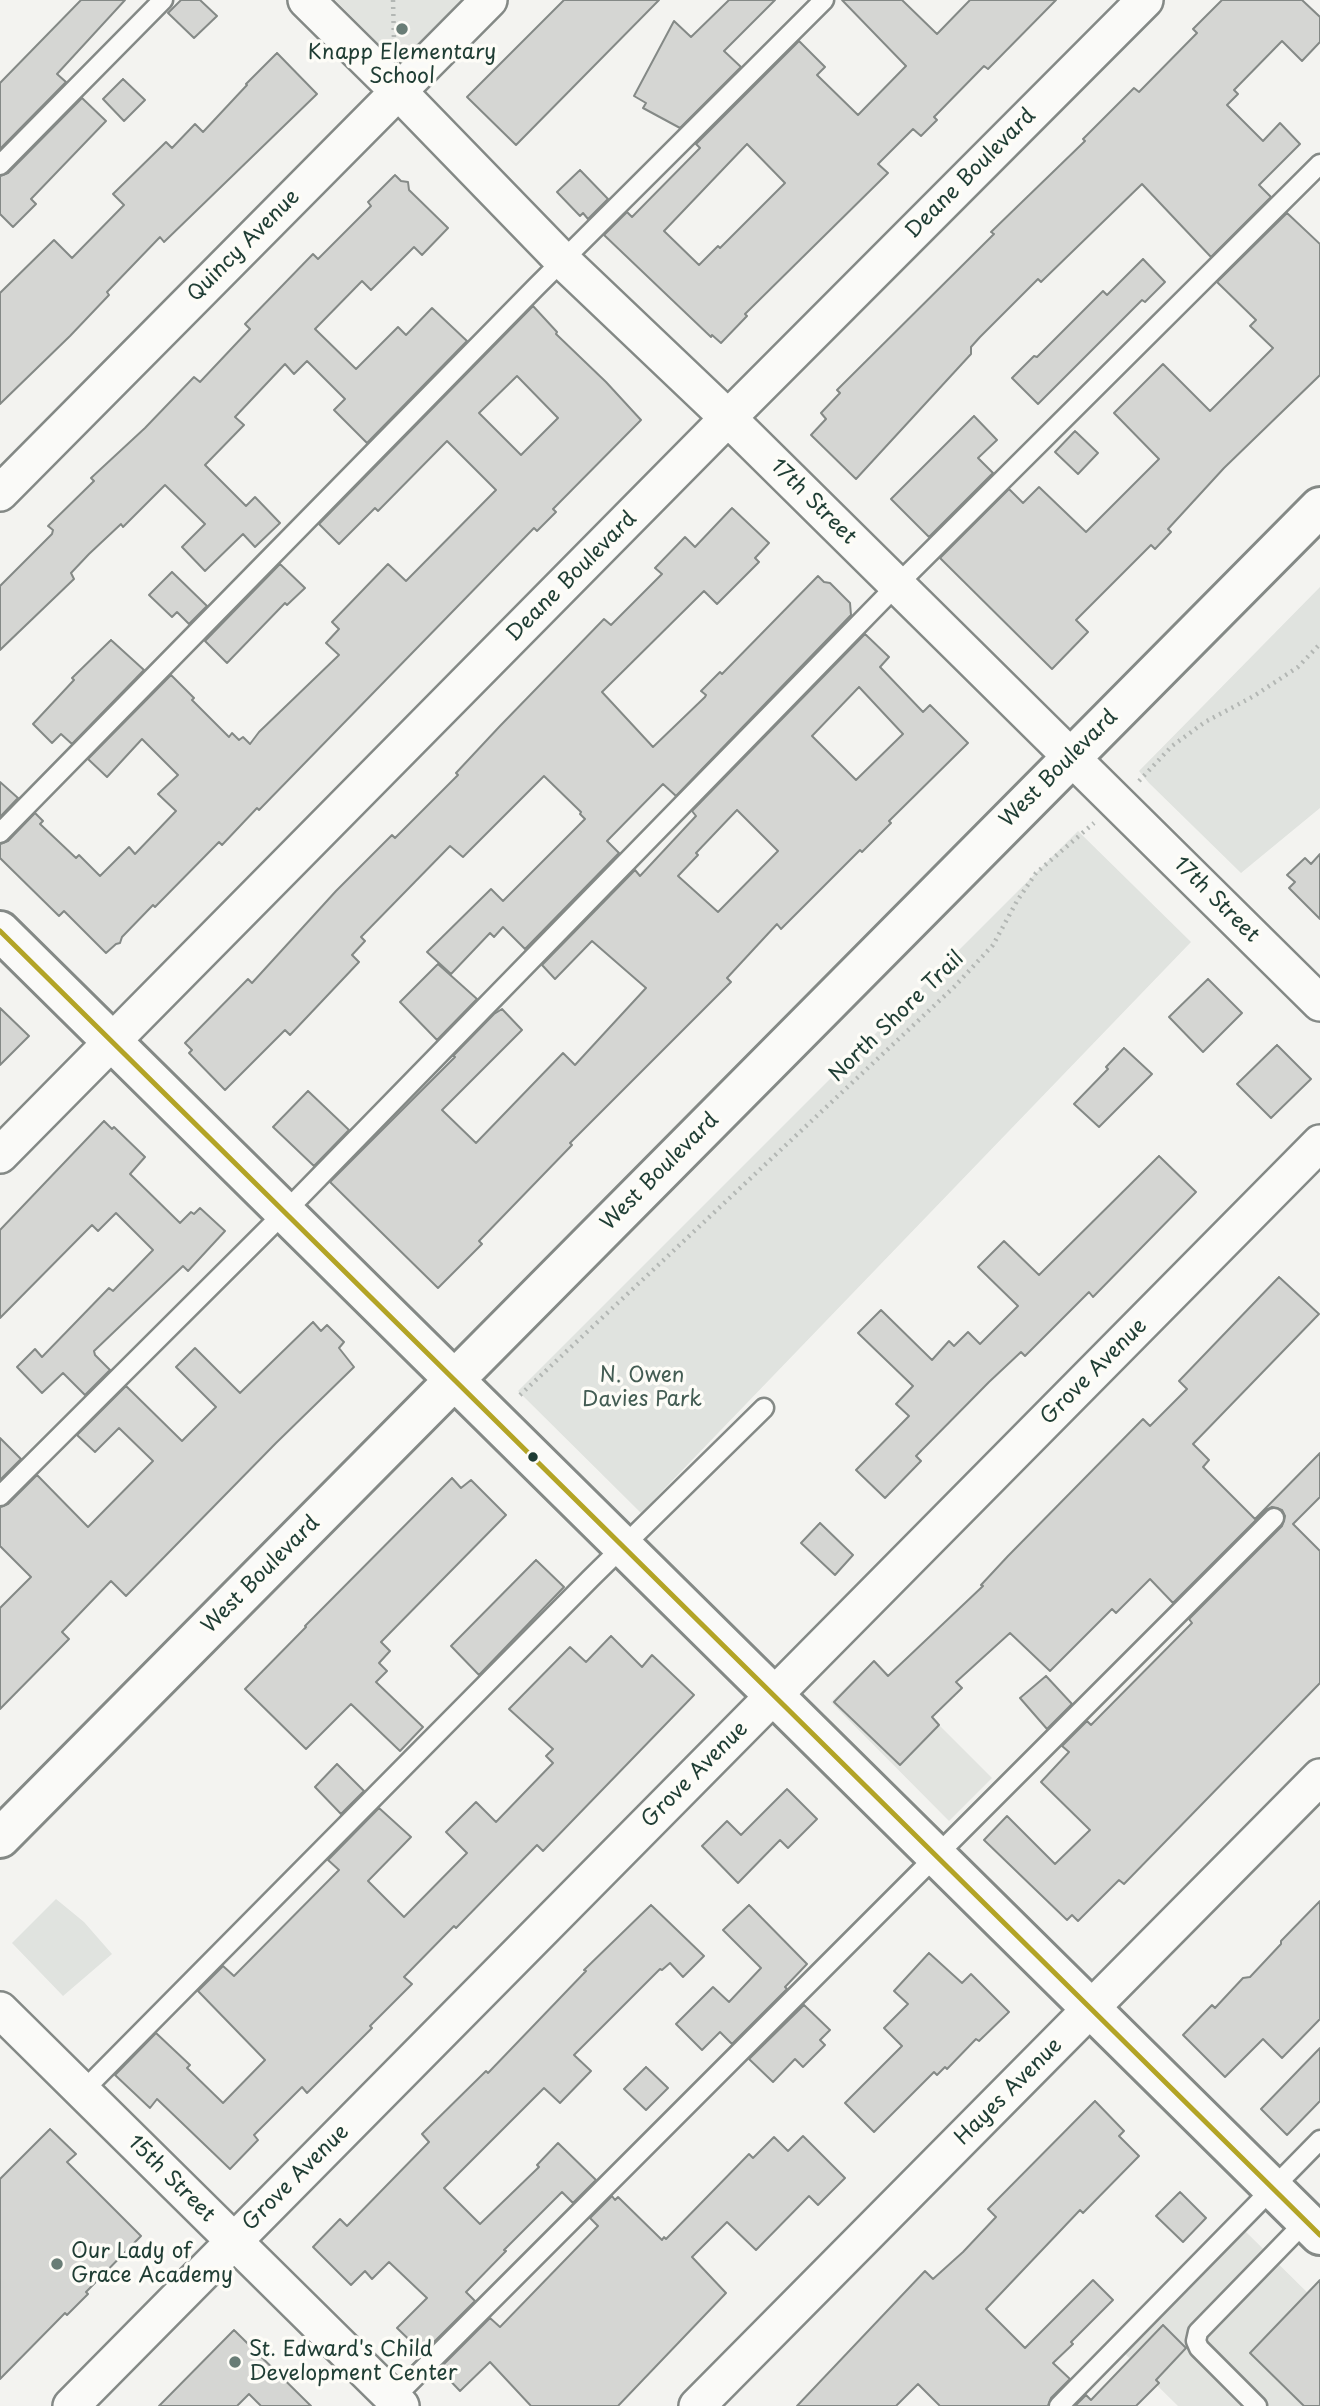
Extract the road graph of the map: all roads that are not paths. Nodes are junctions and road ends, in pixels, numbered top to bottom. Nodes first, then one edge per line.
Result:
1 (163, 0) edge
2 (306, 0) edge
3 (489, 0) edge
4 (824, 0) edge
5 (1145, 0) edge
6 (398, 91) junction
7 (1320, 164) edge
8 (0, 165) edge
9 (563, 261) junction
10 (729, 418) junction
11 (0, 494) edge
12 (1320, 507) edge
13 (897, 585) junction
14 (1071, 757) junction
15 (0, 833) edge
16 (0, 931) edge
17 (1320, 1003) edge
18 (112, 1041) junction
19 (1320, 1143) edge
20 (0, 1155) edge
21 (285, 1212) junction
22 (454, 1380) junction
23 (764, 1408) dead end
24 (0, 1496) edge
25 (1274, 1518) dead end
26 (622, 1546) junction
27 (775, 1695) junction
28 (1320, 1777) edge
29 (0, 1838) edge
30 (937, 1856) junction
31 (1091, 2008) junction
32 (0, 2010) edge
33 (82, 2092) junction
34 (1320, 2140) edge
35 (1273, 2188) junction
36 (1313, 2228) edge
37 (234, 2241) junction
38 (394, 2404) edge
39 (71, 2406) edge
40 (697, 2406) edge
41 (1059, 2406) edge
42 (1257, 2406) edge

1 - 8 lane
2 - 6 street, 17th Street
3 - 6 street, Quincy Avenue
4 - 9 lane
5 - 10 street, Deane Boulevard
6 - 9 street, 17th Street
6 - 11 street, Quincy Avenue
7 - 13 lane
9 - 10 street, 17th Street
9 - 15 lane
10 - 13 street, 17th Street
10 - 18 street, Deane Boulevard
12 - 14 street, West Boulevard
13 - 14 street, 17th Street
13 - 21 lane
14 - 17 street, 17th Street
14 - 22 street, West Boulevard
16 - 18 street
18 - 20 street, Deane Boulevard
18 - 21 street
19 - 27 street, Grove Avenue
21 - 22 street
21 - 24 lane
22 - 26 street
22 - 29 street, West Boulevard
23 - 26 lane
25 - 30 lane
26 - 27 street
26 - 33 lane
27 - 30 street
27 - 37 street, Grove Avenue
28 - 31 street, Hayes Avenue
30 - 31 street
30 - 38 lane
31 - 35 street
31 - 40 street, Hayes Avenue
32 - 33 street, 15th Street
33 - 37 street, 15th Street
34 - 35 lane
35 - 36 street
35 - 41 lane
36 - 42 lane
37 - 38 street, 15th Street
37 - 39 street, Grove Avenue

